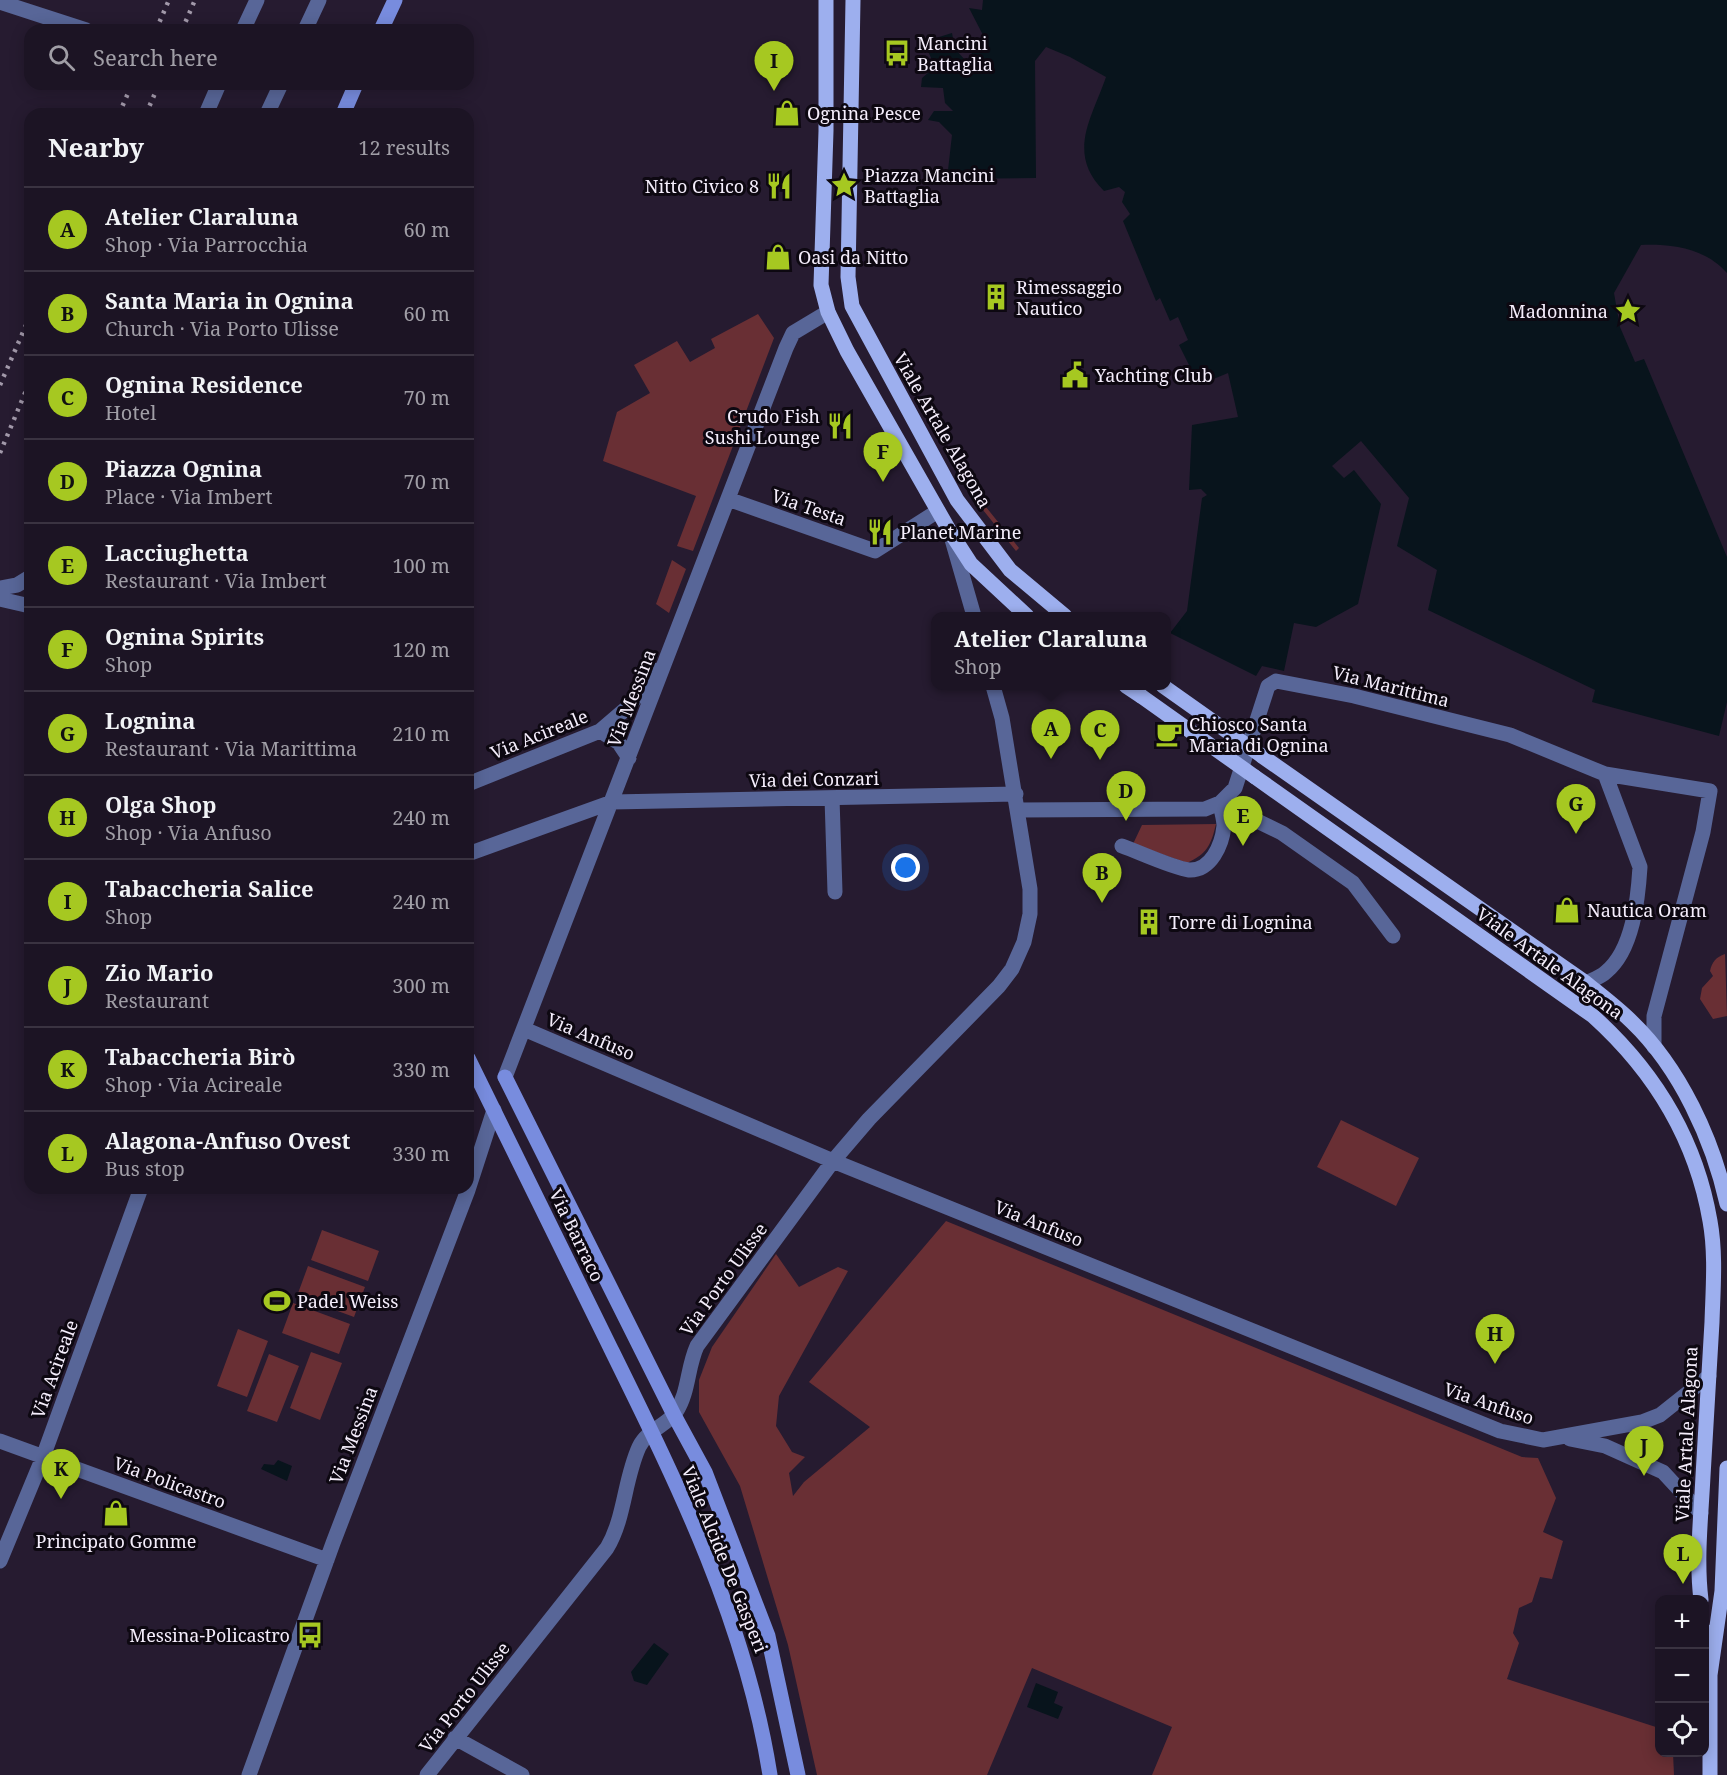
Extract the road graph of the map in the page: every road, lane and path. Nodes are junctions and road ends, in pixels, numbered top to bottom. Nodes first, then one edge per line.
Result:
1 (257, 0) edge
2 (319, 0) edge
3 (395, 0) edge
4 (826, 0) edge
5 (853, 0) edge
6 (0, 2) edge
7 (68, 24) edge
8 (246, 24) edge
9 (308, 24) edge
10 (384, 24) edge
11 (216, 90) edge
12 (278, 90) edge
13 (353, 90) edge
14 (209, 108) edge
15 (270, 108) edge
16 (346, 108) edge
17 (828, 312) junction
18 (728, 499) junction
19 (938, 511) junction
20 (949, 530) junction
21 (24, 581) edge
22 (0, 588) edge
23 (0, 599) edge
24 (24, 605) edge
25 (973, 612) edge
26 (1023, 612) edge
27 (1060, 612) edge
28 (668, 658) junction
29 (994, 690) edge
30 (1132, 690) edge
31 (1169, 690) edge
32 (600, 730) junction
33 (629, 758) junction
34 (1605, 774) junction
35 (474, 782) edge
36 (1016, 794) junction
37 (832, 798) junction
38 (612, 802) junction
39 (1220, 803) junction
40 (1018, 810) junction
41 (1122, 846) dead end
42 (474, 852) edge
43 (835, 892) dead end
44 (1393, 936) dead end
45 (1586, 983) junction
46 (524, 1029) junction
47 (1654, 1047) junction
48 (474, 1070) edge
49 (505, 1077) joint
50 (494, 1110) junction
51 (833, 1161) junction
52 (474, 1166) edge
53 (139, 1194) edge
54 (464, 1194) edge
55 (1727, 1204) edge
56 (1709, 1376) junction
57 (674, 1415) junction
58 (651, 1430) junction
59 (1565, 1438) junction
60 (0, 1441) edge
61 (43, 1456) junction
62 (1727, 1468) edge
63 (1701, 1513) junction
64 (327, 1560) junction
65 (0, 1561) edge
66 (1701, 1595) edge
67 (1707, 1649) edge
68 (1710, 1675) junction
69 (455, 1738) junction
70 (249, 1775) edge
71 (427, 1775) edge
72 (522, 1775) edge
73 (770, 1775) edge
74 (798, 1775) edge
75 (1710, 1775) edge

1 - 8 street
2 - 9 street
3 - 10 main road
4 - 17 main road
5 - 27 main road, Viale Artale Alagona
6 - 7 street
11 - 14 street
12 - 15 street
13 - 16 main road
17 - 18 street, Via Messina
17 - 19 main road
18 - 19 street, Via Testa
18 - 28 street, Via Messina
19 - 20 main road
20 - 25 street
20 - 26 main road
21 - 22 street
23 - 24 street
28 - 32 street, Via Acireale
28 - 33 street, Via Messina
29 - 36 street, Via Porto Ulisse
30 - 56 main road, Viale Artale Alagona, bridge
31 - 45 main road, Viale Artale Alagona, bridge
32 - 33 street
32 - 35 street, Via Acireale
33 - 38 street, Via Messina
34 - 39 street, Via Marittima
34 - 45 street
34 - 47 street, Via Marittima
36 - 37 street, Via dei Conzari
36 - 40 street, Via Porto Ulisse
37 - 38 street, Via dei Conzari
37 - 43 street
38 - 42 street, Via dei Conzari
38 - 46 street, Via Messina
39 - 40 street
39 - 41 street
39 - 44 street
40 - 51 street, Via Porto Ulisse
45 - 47 main road, Viale Artale Alagona
46 - 49 street, Via Messina
46 - 51 street, Via Anfuso
47 - 55 main road, Viale Artale Alagona
48 - 50 main road, Via Barraco
49 - 57 main road, Via Barraco
50 - 52 street, Via Messina
50 - 58 main road, Via Barraco
51 - 57 street, Via Porto Ulisse
51 - 59 street, Via Anfuso
53 - 61 street, Via Acireale
54 - 64 street, Via Messina
56 - 59 street
56 - 63 main road, Viale Artale Alagona
57 - 58 street, Via Porto Ulisse
57 - 74 main road, Viale Alcide De Gasperi
58 - 69 street, Via Porto Ulisse
58 - 73 main road, Viale Alcide De Gasperi
59 - 63 street
60 - 61 street, Via Policastro
61 - 64 street, Via Policastro
61 - 65 street, Via Acireale
62 - 68 main road
63 - 66 main road, Viale Artale Alagona
64 - 70 street, Via Messina
67 - 68 main road
68 - 75 main road
69 - 71 street, Via Porto Ulisse
69 - 72 street

